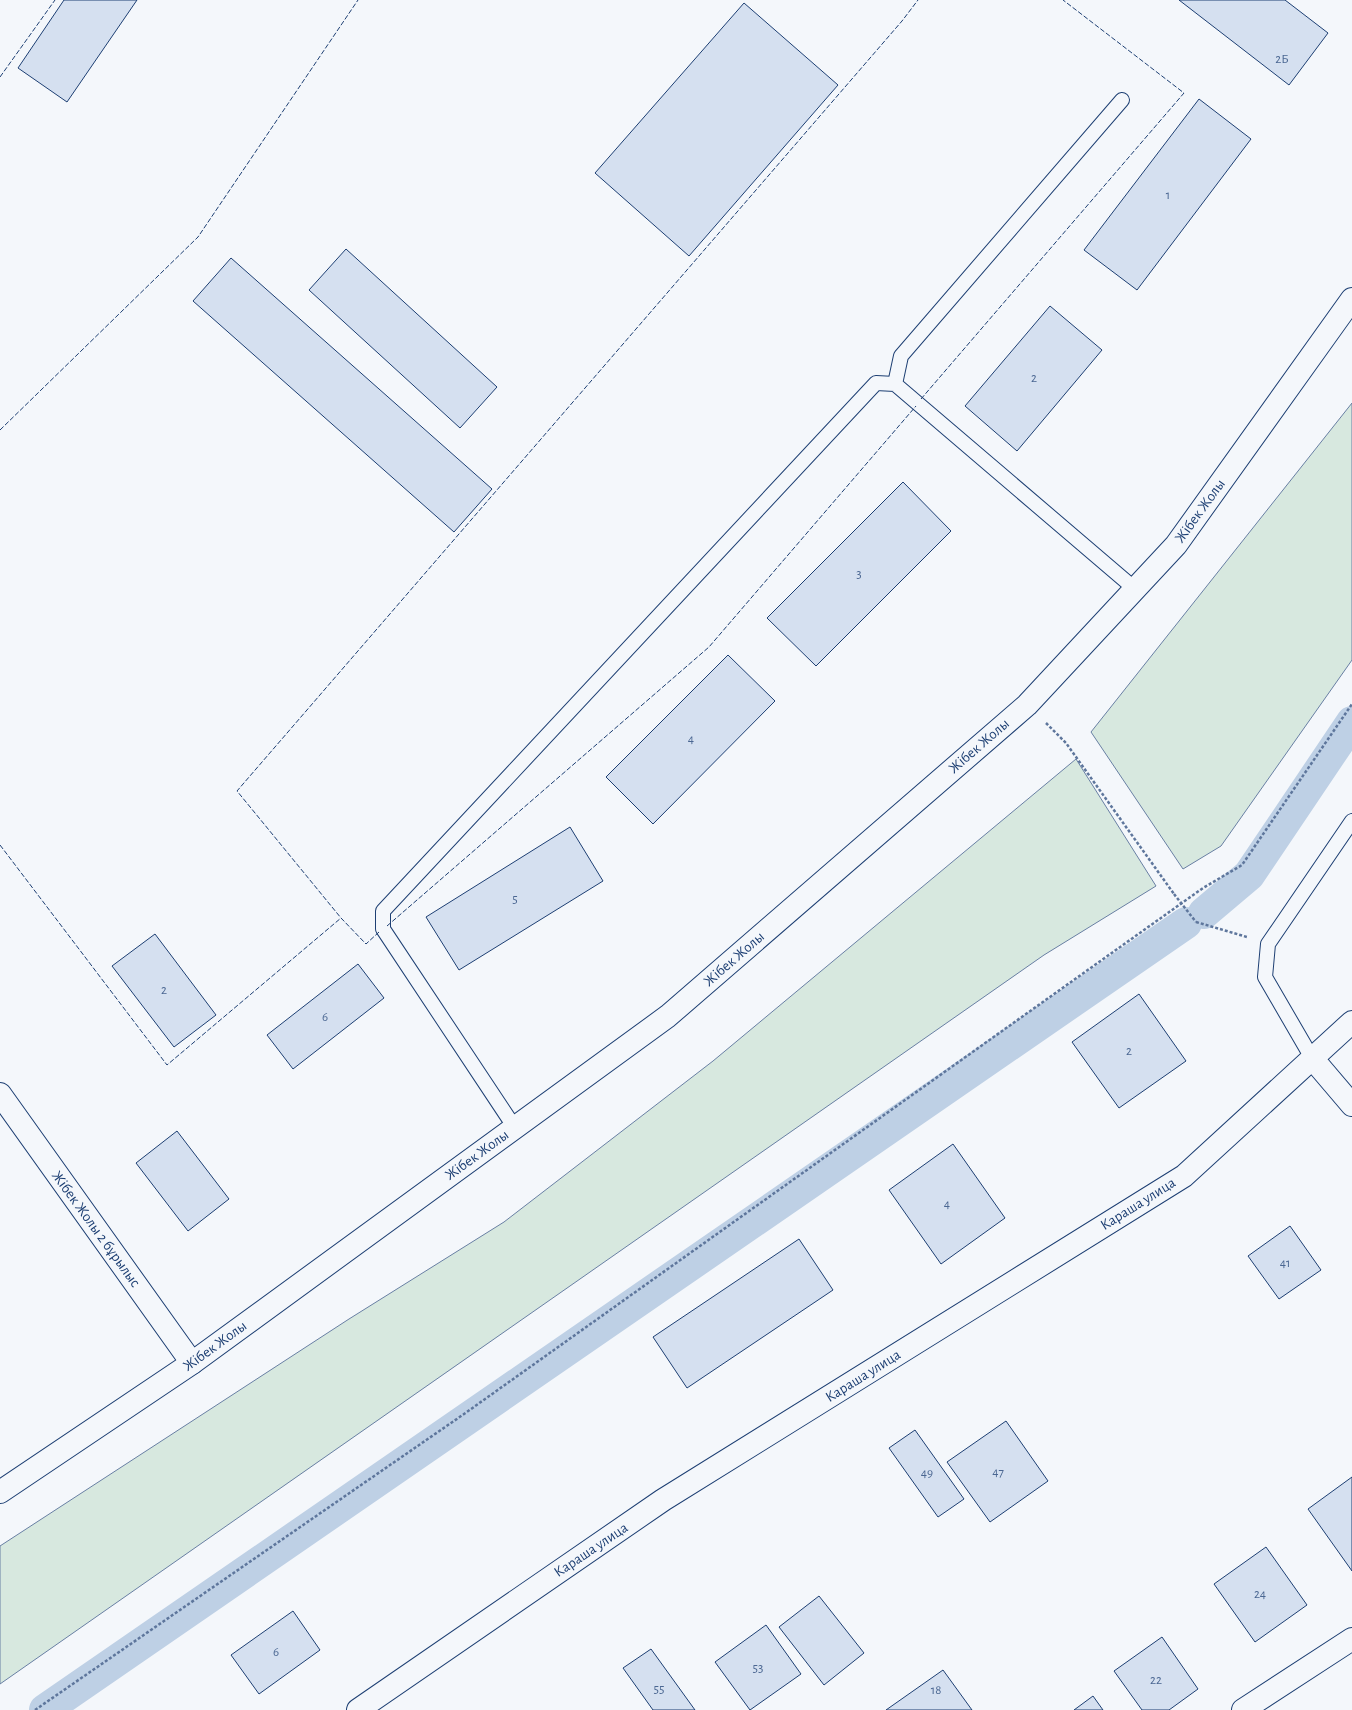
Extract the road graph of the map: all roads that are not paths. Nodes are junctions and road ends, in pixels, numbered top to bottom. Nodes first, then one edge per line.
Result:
1 (1122, 100) dead end
2 (1352, 299) edge
3 (895, 384) junction
4 (1135, 589) junction
5 (1352, 821) edge
6 (1352, 1022) edge
7 (1312, 1058) junction
8 (0, 1094) edge
9 (1352, 1105) edge
10 (515, 1128) junction
11 (192, 1363) junction
12 (0, 1492) edge
13 (1352, 1639) edge
14 (358, 1710) edge
15 (1243, 1710) edge

1 - 3 lane
2 - 4 main road, Жібек Жолы
3 - 4 lane
3 - 10 lane
4 - 10 main road, Жібек Жолы
5 - 7 lane
6 - 7 main road, Караша улица
7 - 9 main road
7 - 14 main road, Караша улица
8 - 11 main road, Жібек Жолы 2 бұрылыс
10 - 11 main road, Жібек Жолы
11 - 12 main road, Жібек Жолы
13 - 15 main road

